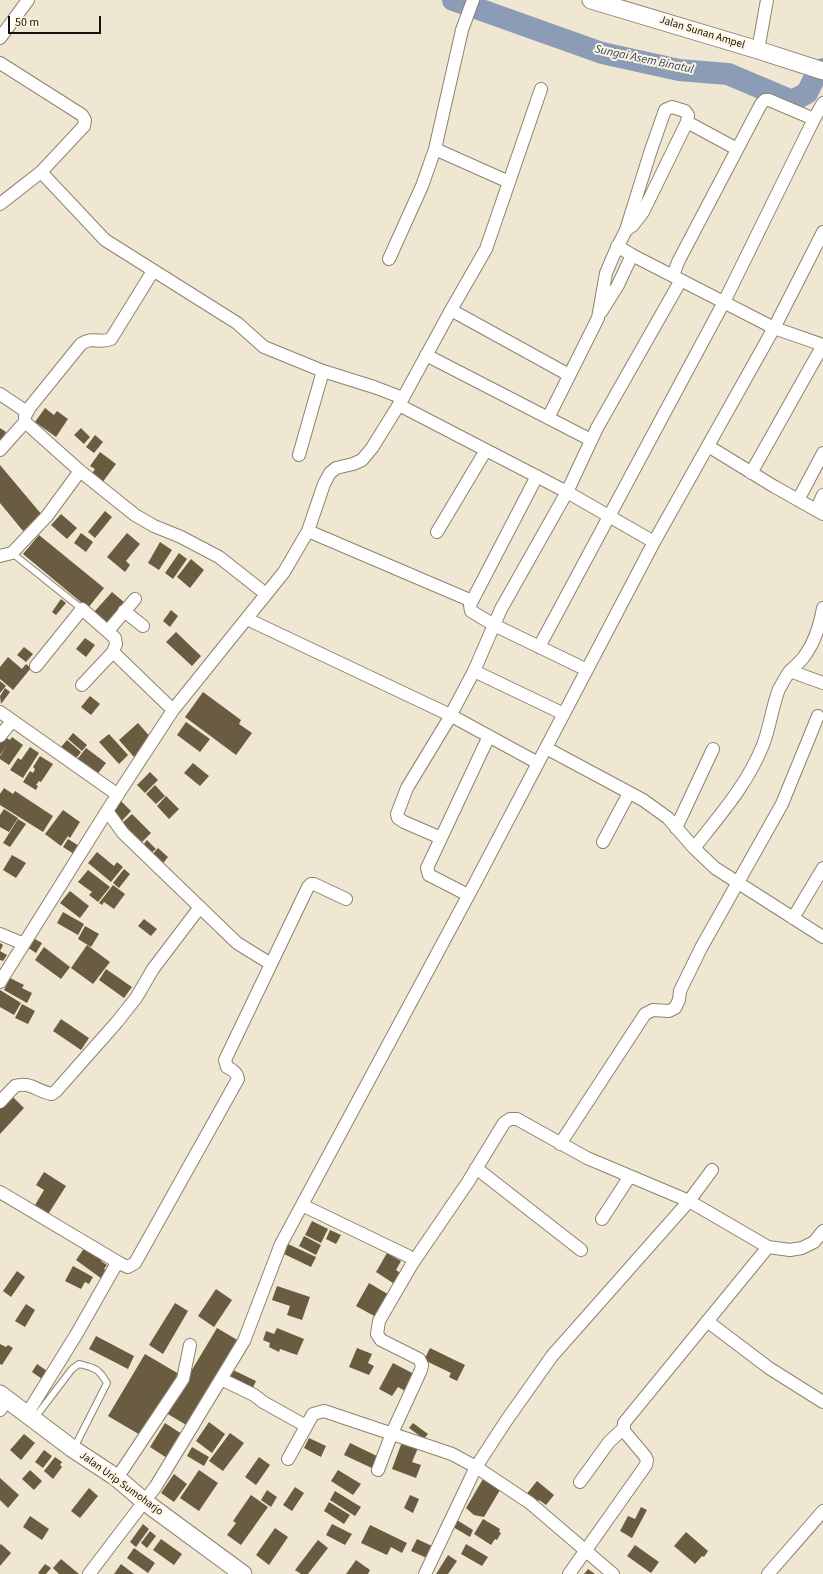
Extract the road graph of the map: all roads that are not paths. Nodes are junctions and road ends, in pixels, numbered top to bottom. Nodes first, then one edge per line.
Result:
1 (28, 0) edge
2 (473, 0) edge
3 (591, 0) edge
4 (767, 0) edge
5 (0, 38) edge
6 (758, 50) junction
7 (0, 63) edge
8 (818, 69) edge
9 (541, 89) dead end
10 (823, 103) edge
11 (814, 119) junction
12 (687, 122) junction
13 (737, 148) junction
14 (435, 149) junction
15 (41, 172) junction
16 (509, 182) junction
17 (0, 204) edge
18 (626, 230) junction
19 (823, 232) edge
20 (617, 246) junction
21 (632, 255) junction
22 (389, 259) dead end
23 (153, 271) junction
24 (677, 278) junction
25 (724, 302) junction
26 (451, 310) junction
27 (598, 318) junction
28 (774, 328) junction
29 (823, 345) edge
30 (426, 355) junction
31 (323, 371) junction
32 (569, 375) junction
33 (0, 394) edge
34 (401, 402) junction
35 (26, 417) junction
36 (548, 418) junction
37 (591, 440) junction
38 (708, 446) junction
39 (0, 450) edge
40 (486, 450) junction
41 (823, 453) edge
42 (299, 455) dead end
43 (80, 471) junction
44 (751, 473) junction
45 (537, 476) junction
46 (566, 492) junction
47 (823, 495) edge
48 (798, 500) junction
49 (820, 512) edge
50 (609, 516) junction
51 (308, 531) junction
52 (437, 532) dead end
53 (654, 542) junction
54 (12, 553) junction
55 (0, 556) edge
56 (266, 594) junction
57 (135, 598) dead end
58 (472, 601) junction
59 (823, 608) edge
60 (82, 609) junction
61 (124, 611) junction
62 (247, 619) junction
63 (494, 625) junction
64 (143, 626) dead end
65 (108, 631) junction
66 (539, 647) junction
67 (113, 652) junction
68 (36, 666) dead end
69 (587, 670) junction
70 (474, 671) junction
71 (790, 671) junction
72 (823, 682) edge
73 (82, 685) dead end
74 (173, 710) junction
75 (0, 712) edge
76 (450, 714) junction
77 (564, 714) junction
78 (818, 716) dead end
79 (12, 721) junction
80 (0, 736) edge
81 (489, 736) junction
82 (546, 748) junction
83 (713, 749) dead end
84 (538, 763) junction
85 (629, 793) junction
86 (118, 795) junction
87 (107, 811) junction
88 (676, 828) junction
89 (441, 838) junction
90 (603, 842) dead end
91 (694, 848) junction
92 (823, 868) edge
93 (738, 884) junction
94 (468, 896) junction
95 (346, 899) dead end
96 (200, 908) junction
97 (794, 918) junction
98 (0, 934) edge
99 (823, 937) edge
100 (24, 944) junction
101 (271, 964) junction
102 (0, 982) edge
103 (0, 1102) edge
104 (560, 1144) junction
105 (476, 1168) junction
106 (712, 1170) dead end
107 (630, 1176) junction
108 (0, 1192) edge
109 (689, 1201) junction
110 (302, 1205) junction
111 (602, 1219) dead end
112 (823, 1231) edge
113 (768, 1247) junction
114 (581, 1250) dead end
115 (118, 1263) junction
116 (412, 1264) junction
117 (707, 1321) junction
118 (190, 1345) dead end
119 (221, 1379) junction
120 (2, 1401) edge
121 (823, 1402) edge
122 (30, 1416) junction
123 (306, 1426) junction
124 (624, 1428) junction
125 (392, 1433) junction
126 (73, 1449) junction
127 (288, 1460) dead end
128 (476, 1467) junction
129 (378, 1470) dead end
130 (117, 1478) junction
131 (580, 1482) dead end
132 (145, 1502) junction
133 (823, 1511) edge
134 (586, 1551) junction
135 (89, 1574) edge
136 (243, 1574) edge
137 (425, 1574) edge
138 (569, 1574) edge
139 (613, 1574) edge
140 (768, 1574) edge

1 - 5 street
2 - 14 street
3 - 6 main road, Jalan Sunan Ampel
4 - 6 street
6 - 8 main road, Jalan Sunan Ampel
7 - 15 street
9 - 16 street
10 - 11 street
11 - 13 street
11 - 25 street
12 - 13 street
12 - 18 street
12 - 18 street
13 - 24 street
14 - 16 street
14 - 22 street
15 - 17 street
15 - 23 street
16 - 26 street
18 - 20 street
19 - 28 street
20 - 21 street
20 - 27 street
21 - 24 street
21 - 27 street
23 - 31 street
23 - 35 street
24 - 25 street
24 - 37 street
25 - 28 street
25 - 50 street
26 - 30 street
26 - 32 street
27 - 32 street
28 - 29 street
28 - 38 street
29 - 44 street
30 - 34 street
30 - 36 street
31 - 34 street
31 - 42 street
32 - 36 street
33 - 35 street
34 - 40 street
34 - 51 street
35 - 39 street
35 - 43 street
36 - 37 street
37 - 46 street
38 - 44 street
38 - 53 street
40 - 45 street
40 - 52 street
41 - 48 street
43 - 54 street
43 - 56 street
44 - 48 street
45 - 46 street
45 - 58 street
46 - 50 street
46 - 63 street
47 - 49 street
48 - 49 street
50 - 53 street
50 - 66 street
51 - 56 street
51 - 58 street
53 - 69 street
54 - 55 street
54 - 60 lane
56 - 62 street
57 - 61 street
58 - 63 street
59 - 71 street
60 - 65 street
60 - 68 street
61 - 64 street
61 - 65 street
62 - 74 street
62 - 76 street
63 - 66 street
63 - 70 street
65 - 67 street
66 - 69 street
67 - 73 street
67 - 74 street
69 - 77 street
70 - 76 street
70 - 77 street
71 - 72 street
71 - 91 street
74 - 86 street
75 - 79 street
76 - 81 street
76 - 89 street
77 - 82 street
78 - 93 street
79 - 80 street
79 - 86 street
81 - 84 street
81 - 89 street
82 - 84 street
82 - 85 street
83 - 88 street
84 - 94 street
85 - 88 street
85 - 90 street
86 - 87 street
87 - 96 street
87 - 100 street
88 - 91 street
89 - 94 street
91 - 93 street
92 - 97 street
93 - 97 street
93 - 104 street
94 - 110 street
95 - 101 street
96 - 101 street
96 - 103 street
97 - 99 street
98 - 100 street
100 - 102 street
101 - 115 street
104 - 105 street
104 - 107 street
105 - 114 street
105 - 116 street
106 - 109 street
107 - 109 street
107 - 111 street
108 - 115 street
109 - 113 street
109 - 128 street
110 - 116 street
110 - 119 street
112 - 113 street
113 - 117 street
115 - 122 street
116 - 125 street
117 - 121 street
117 - 124 street
118 - 130 street
119 - 123 street
119 - 132 street
120 - 122 main road, Jalan Urip Sumoharjo
122 - 126 main road, Jalan Urip Sumoharjo
122 - 126 lane
123 - 125 street
123 - 127 street
124 - 131 street
124 - 134 street
125 - 128 street
125 - 129 street
126 - 130 main road, Jalan Urip Sumoharjo
128 - 134 street
128 - 137 street
130 - 132 main road, Jalan Urip Sumoharjo
132 - 135 street
132 - 136 main road, Jalan Urip Sumoharjo
133 - 140 street
134 - 138 street
134 - 139 street

